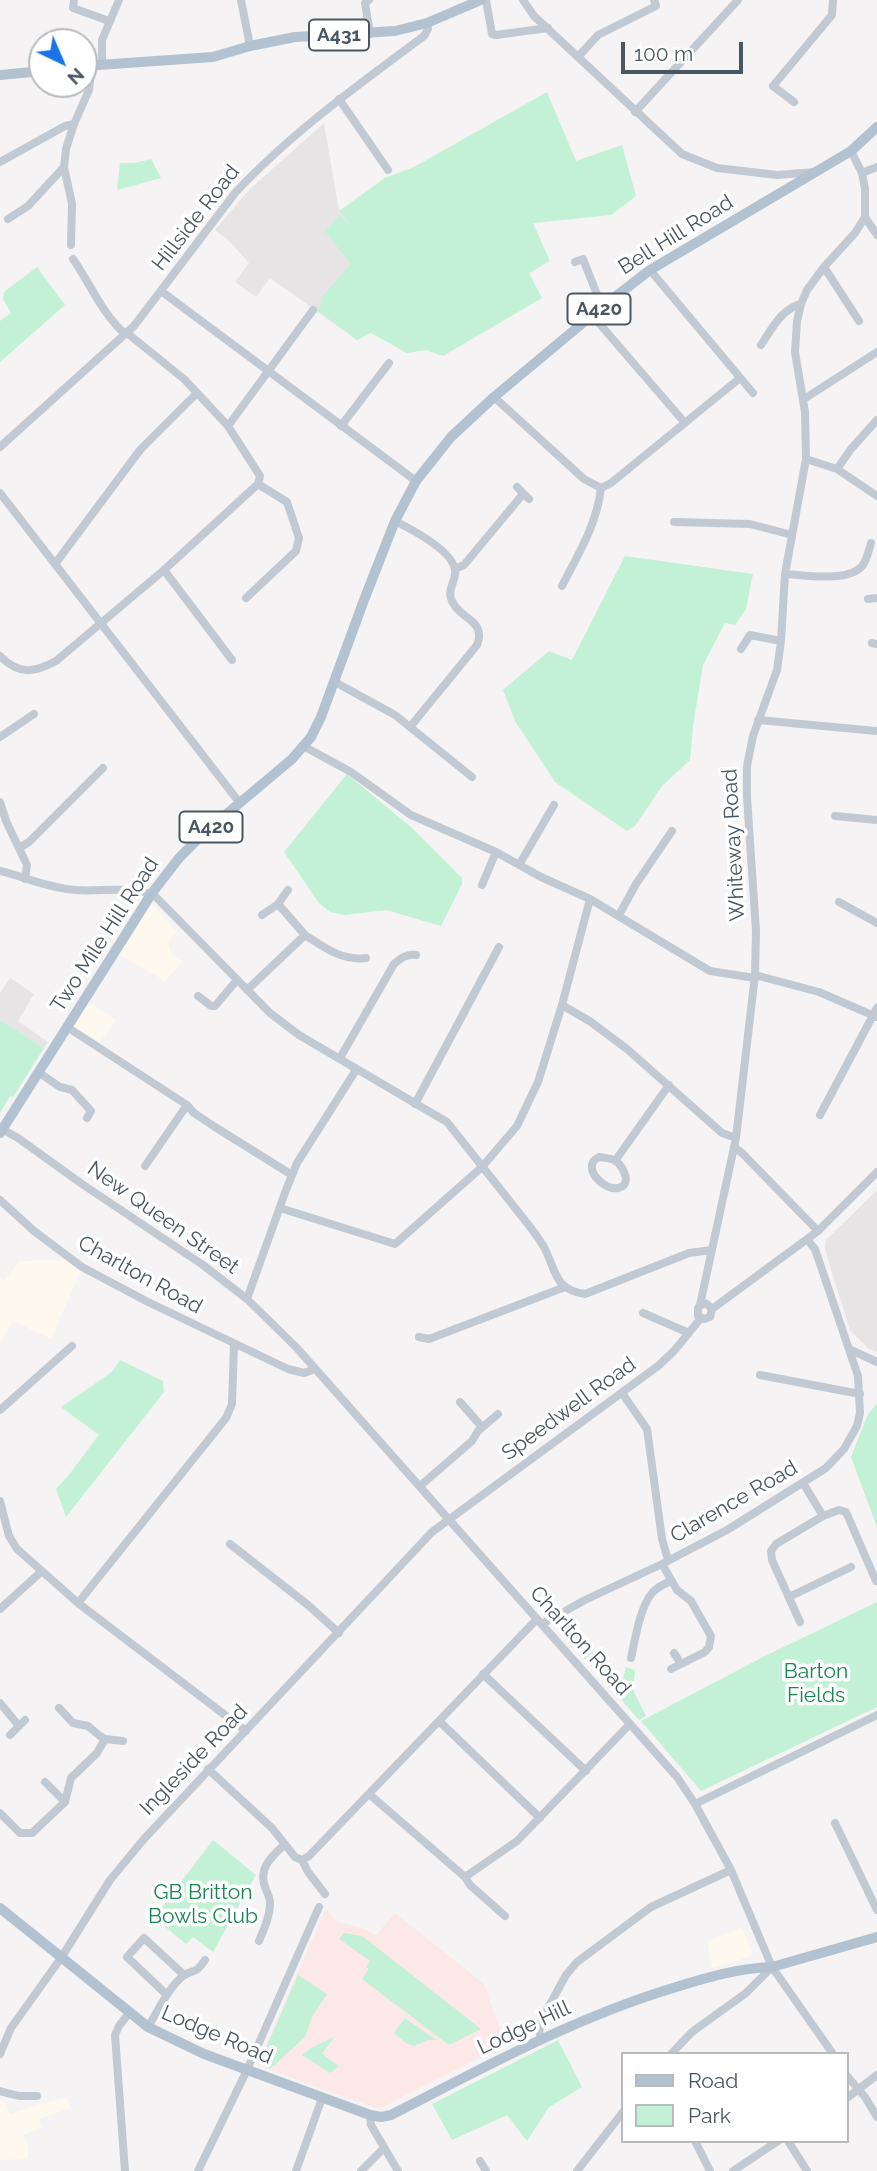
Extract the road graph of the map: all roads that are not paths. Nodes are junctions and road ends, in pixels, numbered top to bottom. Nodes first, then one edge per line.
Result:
1 (74, 0) edge
2 (119, 0) edge
3 (241, 0) edge
4 (369, 0) edge
5 (481, 0) edge
6 (486, 0) edge
7 (523, 0) edge
8 (653, 0) edge
9 (738, 0) edge
10 (833, 0) edge
11 (109, 21) junction
12 (427, 23) junction
13 (548, 28) junction
14 (370, 34) junction
15 (250, 46) junction
16 (98, 51) edge
17 (578, 57) junction
18 (98, 65) edge
19 (28, 72) edge
20 (0, 75) edge
21 (85, 98) edge
22 (339, 99) junction
23 (794, 102) dead end
24 (635, 112) junction
25 (74, 124) junction
26 (877, 127) edge
27 (851, 151) junction
28 (0, 162) edge
29 (64, 167) junction
30 (877, 167) edge
31 (388, 170) dead end
32 (818, 172) junction
33 (862, 173) junction
34 (865, 217) junction
35 (8, 219) dead end
36 (877, 235) edge
37 (71, 245) dead end
38 (73, 259) dead end
39 (575, 262) dead end
40 (824, 268) junction
41 (650, 270) junction
42 (161, 291) junction
43 (801, 304) junction
44 (601, 307) junction
45 (313, 310) dead end
46 (592, 315) junction
47 (859, 321) dead end
48 (126, 334) junction
49 (761, 345) dead end
50 (877, 352) edge
51 (389, 362) dead end
52 (267, 372) junction
53 (740, 378) junction
54 (197, 393) junction
55 (753, 393) dead end
56 (494, 397) junction
57 (804, 399) junction
58 (877, 421) edge
59 (685, 423) junction
60 (228, 426) junction
61 (341, 426) junction
62 (0, 447) edge
63 (806, 459) junction
64 (837, 469) junction
65 (416, 481) junction
66 (258, 484) junction
67 (601, 488) junction
68 (0, 493) edge
69 (523, 494) dead end
70 (877, 496) edge
71 (395, 521) junction
72 (674, 522) dead end
73 (792, 535) junction
74 (871, 543) dead end
75 (55, 564) junction
76 (455, 569) junction
77 (164, 570) junction
78 (785, 574) junction
79 (562, 586) dead end
80 (246, 598) dead end
81 (101, 624) junction
82 (782, 641) junction
83 (741, 649) dead end
84 (0, 656) edge
85 (232, 660) dead end
86 (335, 682) junction
87 (34, 714) dead end
88 (758, 720) junction
89 (410, 727) junction
90 (877, 731) edge
91 (0, 737) edge
92 (305, 747) junction
93 (103, 768) dead end
94 (472, 777) dead end
95 (0, 802) edge
96 (239, 802) junction
97 (554, 805) dead end
98 (835, 816) dead end
99 (877, 820) edge
100 (672, 831) dead end
101 (19, 848) junction
102 (496, 852) junction
103 (519, 865) junction
104 (0, 871) edge
105 (25, 878) junction
106 (482, 885) dead end
107 (288, 890) dead end
108 (152, 893) junction
109 (590, 899) junction
110 (839, 902) dead end
111 (278, 904) junction
112 (262, 915) dead end
113 (618, 915) junction
114 (877, 923) edge
115 (305, 935) junction
116 (499, 947) dead end
117 (416, 955) dead end
118 (366, 958) dead end
119 (755, 977) junction
120 (237, 980) junction
121 (247, 990) junction
122 (198, 996) dead end
123 (374, 999) junction
124 (383, 1004) dead end
125 (562, 1005) junction
126 (876, 1013) edge
127 (67, 1027) junction
128 (340, 1058) junction
129 (356, 1070) junction
130 (38, 1072) junction
131 (669, 1085) junction
132 (415, 1104) junction
133 (187, 1105) junction
134 (820, 1115) dead end
135 (87, 1118) dead end
136 (1, 1130) edge
137 (735, 1143) junction
138 (615, 1161) junction
139 (145, 1166) dead end
140 (482, 1167) junction
141 (877, 1172) edge
142 (292, 1175) junction
143 (0, 1200) edge
144 (280, 1208) junction
145 (828, 1223) junction
146 (818, 1231) junction
147 (810, 1243) junction
148 (712, 1250) junction
149 (760, 1274) junction
150 (565, 1287) junction
151 (247, 1299) junction
152 (700, 1305) junction
153 (712, 1308) junction
154 (643, 1313) dead end
155 (701, 1318) junction
156 (689, 1332) junction
157 (419, 1337) dead end
158 (234, 1344) junction
159 (72, 1346) dead end
160 (296, 1347) joint
161 (851, 1350) junction
162 (877, 1362) edge
163 (315, 1369) junction
164 (760, 1375) dead end
165 (622, 1393) junction
166 (860, 1394) junction
167 (460, 1402) dead end
168 (0, 1410) edge
169 (498, 1414) dead end
170 (482, 1427) junction
171 (803, 1483) junction
172 (420, 1486) junction
173 (0, 1501) edge
174 (823, 1516) junction
175 (448, 1518) junction
176 (230, 1544) dead end
177 (665, 1562) junction
178 (851, 1567) dead end
179 (42, 1571) junction
180 (671, 1581) junction
181 (876, 1581) edge
182 (789, 1597) junction
183 (78, 1603) junction
184 (0, 1609) edge
185 (540, 1621) junction
186 (800, 1622) dead end
187 (340, 1633) junction
188 (674, 1653) dead end
189 (631, 1658) dead end
190 (681, 1664) junction
191 (671, 1669) dead end
192 (483, 1674) junction
193 (0, 1703) edge
194 (59, 1708) dead end
195 (877, 1714) edge
196 (439, 1721) junction
197 (630, 1724) junction
198 (247, 1731) junction
199 (9, 1735) dead end
200 (105, 1739) junction
201 (122, 1741) dead end
202 (208, 1769) junction
203 (586, 1771) junction
204 (46, 1782) dead end
205 (369, 1794) junction
206 (65, 1802) junction
207 (695, 1804) junction
208 (0, 1813) edge
209 (540, 1818) junction
210 (835, 1823) dead end
211 (285, 1844) junction
212 (302, 1860) junction
213 (731, 1870) junction
214 (465, 1877) junction
215 (325, 1894) dead end
216 (319, 1907) dead end
217 (0, 1908) edge
218 (877, 1910) edge
219 (505, 1916) dead end
220 (877, 1937) edge
221 (259, 1941) dead end
222 (61, 1958) junction
223 (205, 1960) dead end
224 (772, 1967) junction
225 (184, 1975) junction
226 (167, 1995) junction
227 (129, 2013) junction
228 (148, 2027) junction
229 (542, 2039) junction
230 (673, 2052) edge
231 (832, 2052) edge
232 (0, 2053) edge
233 (247, 2070) junction
234 (877, 2075) edge
235 (849, 2078) edge
236 (0, 2091) edge
237 (859, 2091) junction
238 (37, 2096) dead end
239 (849, 2097) edge
240 (323, 2098) junction
241 (622, 2113) edge
242 (370, 2115) junction
243 (877, 2117) edge
244 (696, 2143) edge
245 (775, 2143) edge
246 (789, 2143) edge
247 (384, 2148) junction
248 (125, 2171) edge
249 (198, 2171) edge
250 (296, 2171) edge
251 (361, 2171) edge
252 (398, 2171) edge
253 (577, 2171) edge
254 (710, 2171) edge
255 (733, 2171) edge
256 (807, 2171) edge

1 - 11 street
2 - 11 street
3 - 15 street
4 - 14 street
5 - 12 main road, A431
6 - 13 street
7 - 13 street
8 - 17 street
9 - 24 street
10 - 23 street
11 - 16 street
12 - 14 main road, A431
12 - 22 street, Hillside Road
13 - 17 street
14 - 15 main road, A431
15 - 18 main road, A431
17 - 24 street
19 - 20 main road
21 - 25 street
22 - 31 street
22 - 42 street, Hillside Road
24 - 32 street
25 - 28 street
25 - 29 street
26 - 27 main road, A420
27 - 32 main road, Bell Hill Road / A420
27 - 33 street
29 - 35 street
29 - 37 street
30 - 33 street
32 - 41 main road, Bell Hill Road / A420
33 - 34 street
34 - 36 street
34 - 40 street, Whiteway Road
38 - 48 street
39 - 44 street
40 - 43 street, Whiteway Road
40 - 47 street
41 - 44 main road, Bell Hill Road / A420
41 - 53 street
42 - 48 street, Hillside Road
42 - 52 street
43 - 49 street, Whiteway Road
43 - 57 street, Whiteway Road
44 - 46 main road, Bell Hill Road / A420
45 - 52 street
46 - 56 main road, Bell Hill Road / A420
46 - 59 street
48 - 54 street
48 - 62 street, Hillside Road
50 - 57 street
51 - 61 street
52 - 60 street
52 - 61 street
53 - 55 street
53 - 59 street
54 - 60 street
54 - 75 street
56 - 65 main road, Bell Hill Road / A420
56 - 67 street
57 - 63 street, Whiteway Road
58 - 64 street
59 - 67 street
60 - 66 street
61 - 65 street
63 - 64 street
63 - 73 street, Whiteway Road
64 - 70 street
65 - 71 main road, Bell Hill Road / A420
66 - 77 street
66 - 80 street
67 - 79 street
68 - 75 street
69 - 76 street
71 - 76 street
71 - 86 main road, Two Mile Hill Road / A420
72 - 73 street
73 - 78 street, Whiteway Road
74 - 78 street
75 - 81 street
76 - 89 street
77 - 81 street
77 - 85 street
78 - 82 street, Whiteway Road
81 - 84 street
81 - 96 street
82 - 83 street
82 - 88 street, Whiteway Road
86 - 89 street
86 - 92 main road, Two Mile Hill Road / A420
87 - 91 street
88 - 90 street
88 - 119 street, Whiteway Road
89 - 94 street
92 - 96 main road, Two Mile Hill Road / A420
92 - 102 street
93 - 101 street
95 - 101 street
96 - 108 main road, Two Mile Hill Road / A420
97 - 103 street
98 - 99 street
100 - 113 street
101 - 105 street
102 - 103 street
102 - 106 street
103 - 109 street
104 - 105 street
105 - 108 street
107 - 111 street
108 - 120 street
108 - 127 main road, Two Mile Hill Road / A420
109 - 113 street
109 - 125 street
110 - 114 street
111 - 112 street
111 - 115 street
113 - 119 street
115 - 118 street
115 - 121 street
116 - 132 street
117 - 123 street
119 - 126 street
119 - 137 street, Whiteway Road
120 - 121 street
120 - 122 street
121 - 128 street
123 - 124 street
123 - 128 street
125 - 131 street
125 - 140 street
126 - 134 street
127 - 130 main road, Two Mile Hill Road / A420
127 - 133 street
128 - 129 street
129 - 132 street
129 - 142 street
130 - 135 street
130 - 136 main road, Two Mile Hill Road / A420
131 - 137 street
131 - 138 street
132 - 140 street
133 - 139 street
133 - 142 street
136 - 151 street, New Queen Street
137 - 146 street
137 - 148 street, Whiteway Road
138 - 138 street
140 - 144 street
140 - 150 street
141 - 145 street, Speedwell Road
142 - 144 street
143 - 158 street, Charlton Road
144 - 151 street
145 - 146 street, Speedwell Road
145 - 147 street, Speedwell Road
146 - 149 street, Speedwell Road
147 - 149 street, Speedwell Road
147 - 161 street, Clarence Road
148 - 150 street
148 - 152 street, Whiteway Road
149 - 153 street, Speedwell Road
150 - 157 street
151 - 160 street, New Queen Street
152 - 153 street
152 - 155 street
153 - 155 street, Speedwell Road
154 - 156 street
155 - 156 street, Speedwell Road
156 - 165 street, Speedwell Road
158 - 163 street, Charlton Road
158 - 183 street
159 - 168 street
160 - 163 street, Charlton Road
161 - 162 street
161 - 166 street, Clarence Road
163 - 172 street, Charlton Road
164 - 166 street
165 - 175 street, Speedwell Road
165 - 177 street
166 - 171 street, Clarence Road
167 - 170 street
169 - 170 street
170 - 172 street
171 - 174 street
171 - 177 street, Clarence Road
172 - 175 street, Charlton Road
173 - 179 street
174 - 181 street
174 - 182 street
175 - 185 street, Charlton Road
175 - 187 street, Ingleside Road
176 - 187 street
177 - 180 street
177 - 185 street, Clarence Road
178 - 182 street
179 - 183 street
179 - 184 street
180 - 189 street
180 - 190 street
182 - 186 street
183 - 198 street
185 - 192 street, Clarence Road
185 - 197 street, Charlton Road
187 - 198 street, Ingleside Road
188 - 190 street
190 - 191 street
192 - 196 street, Clarence Road
192 - 203 street
193 - 199 street
194 - 200 street
195 - 207 street
196 - 205 street, Clarence Road
196 - 209 street
197 - 203 street
197 - 207 street, Charlton Road
198 - 202 street, Ingleside Road
200 - 201 street
200 - 206 street
202 - 211 street
202 - 222 street, Ingleside Road
203 - 209 street
204 - 206 street
205 - 212 street, Clarence Road
205 - 214 street
206 - 208 street
207 - 213 street, Charlton Road
209 - 214 street
210 - 218 street
211 - 212 street
211 - 221 street
212 - 215 street
213 - 224 street, Charlton Road
213 - 229 street
214 - 219 street
216 - 233 street
217 - 222 main road, Lodge Road
220 - 224 main road, Lodge Hill
222 - 227 main road, Lodge Road
222 - 232 street, Ingleside Road
223 - 225 street
224 - 229 main road, Lodge Hill
224 - 230 street
224 - 231 street, Charlton Road
225 - 226 street
225 - 226 street
226 - 228 street
227 - 228 main road, Lodge Road
227 - 248 street
228 - 233 main road, Lodge Road
229 - 242 main road, Lodge Hill
233 - 240 main road, Lodge Road
233 - 249 street
234 - 237 street
235 - 237 street
236 - 238 street
237 - 239 street
237 - 243 street
240 - 242 main road, Lodge Road
240 - 250 street
241 - 253 street
242 - 247 street
244 - 254 street
245 - 255 street
246 - 256 street
247 - 251 street
247 - 252 street

